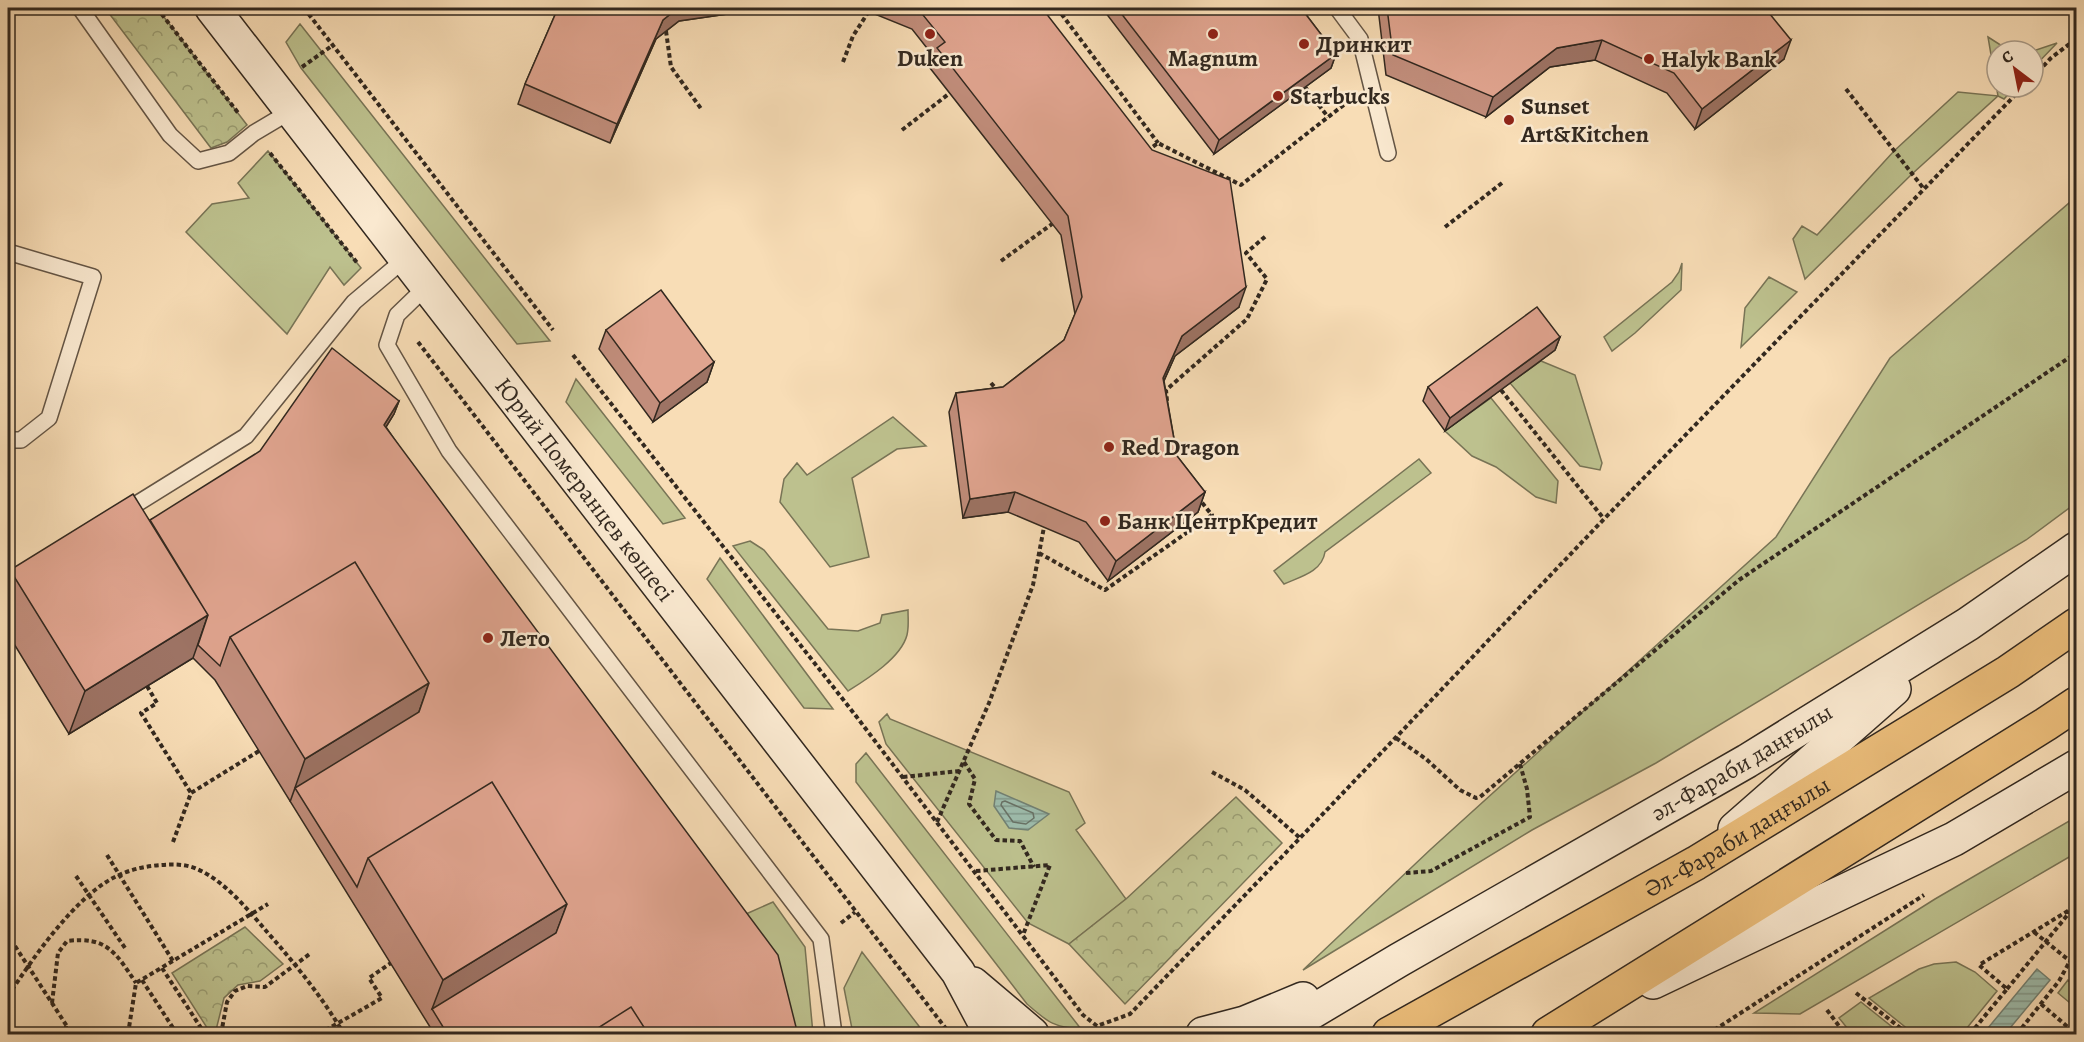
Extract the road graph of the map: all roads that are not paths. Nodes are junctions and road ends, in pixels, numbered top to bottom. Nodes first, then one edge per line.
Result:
1 (80, 8) edge
2 (212, 8) edge
3 (1337, 8) edge
4 (291, 111) junction
5 (1388, 153) dead end
6 (8, 252) edge
7 (406, 258) junction
8 (427, 286) junction
9 (8, 440) edge
10 (107, 522) edge
11 (2076, 549) edge
12 (1968, 624) junction
13 (2076, 625) edge
14 (2076, 704) edge
15 (2076, 766) edge
16 (1696, 863) junction
17 (1399, 960) junction
18 (957, 972) junction
19 (1560, 1028) edge
20 (834, 1035) edge
21 (992, 1035) edge
22 (1032, 1035) edge
23 (1203, 1035) edge
24 (1275, 1035) edge
25 (1389, 1035) edge

1 - 4 lane
2 - 4 main road, Юрий Померанцев көшесі
3 - 5 lane
4 - 7 main road, Юрий Померанцев көшесі
6 - 9 lane
7 - 8 main road, Юрий Померанцев көшесі
7 - 10 lane
8 - 18 main road, Юрий Померанцев көшесі
8 - 20 lane
11 - 12 main road, әл-Фараби даңғылы
12 - 16 main road
12 - 17 main road, әл-Фараби даңғылы
13 - 16 main road, Әл-Фараби даңғылы
14 - 19 main road
15 - 19 main road
16 - 25 main road, Әл-Фараби даңғылы
17 - 23 main road
17 - 24 main road
18 - 21 main road
18 - 22 main road

